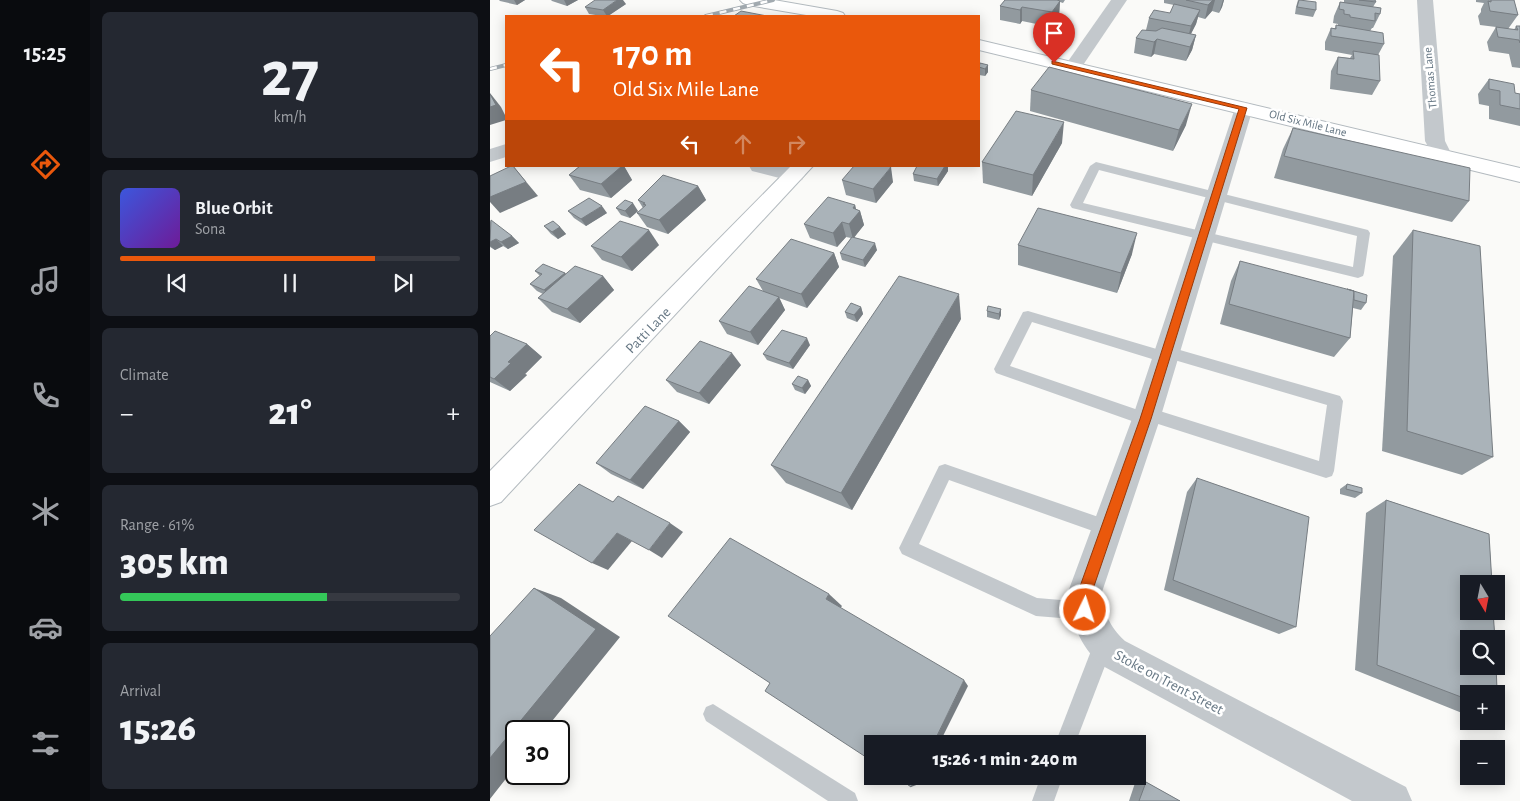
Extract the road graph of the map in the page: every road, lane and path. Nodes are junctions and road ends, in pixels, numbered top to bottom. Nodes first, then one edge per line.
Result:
1 (748, 0) edge
2 (1119, 0) edge
3 (1425, 0) edge
4 (831, 15) edge
5 (980, 45) edge
6 (1073, 67) junction
7 (1244, 108) junction
8 (505, 150) edge
9 (1442, 155) junction
10 (490, 156) edge
11 (767, 167) edge
12 (799, 171) edge
13 (1520, 175) edge
14 (1216, 195) junction
15 (1203, 236) junction
16 (1166, 355) junction
17 (1146, 417) junction
18 (490, 492) edge
19 (1107, 528) junction
20 (1085, 610) junction
21 (1103, 645) junction
22 (713, 714) dead end
23 (1068, 735) edge
24 (1049, 785) edge
25 (847, 801) edge
26 (1043, 801) edge
27 (1392, 801) edge

1 - 4 street
2 - 6 street
3 - 9 street, Thomas Lane
5 - 6 street, Old Six Mile Lane
6 - 7 street, Old Six Mile Lane
7 - 9 street, Old Six Mile Lane
7 - 14 street, Stoke on Trent Street
8 - 10 street
9 - 13 street, Old Six Mile Lane
11 - 12 street
12 - 18 street, Patti Lane
14 - 15 street, Stoke on Trent Street
14 - 15 lane
14 - 15 lane
15 - 16 street, Stoke on Trent Street
16 - 17 street, Stoke on Trent Street
16 - 17 lane
16 - 17 lane
17 - 19 street, Stoke on Trent Street
19 - 20 street, Stoke on Trent Street
19 - 20 lane
20 - 21 street, Stoke on Trent Street
21 - 23 lane
21 - 27 street, Stoke on Trent Street
22 - 25 lane
24 - 26 lane

